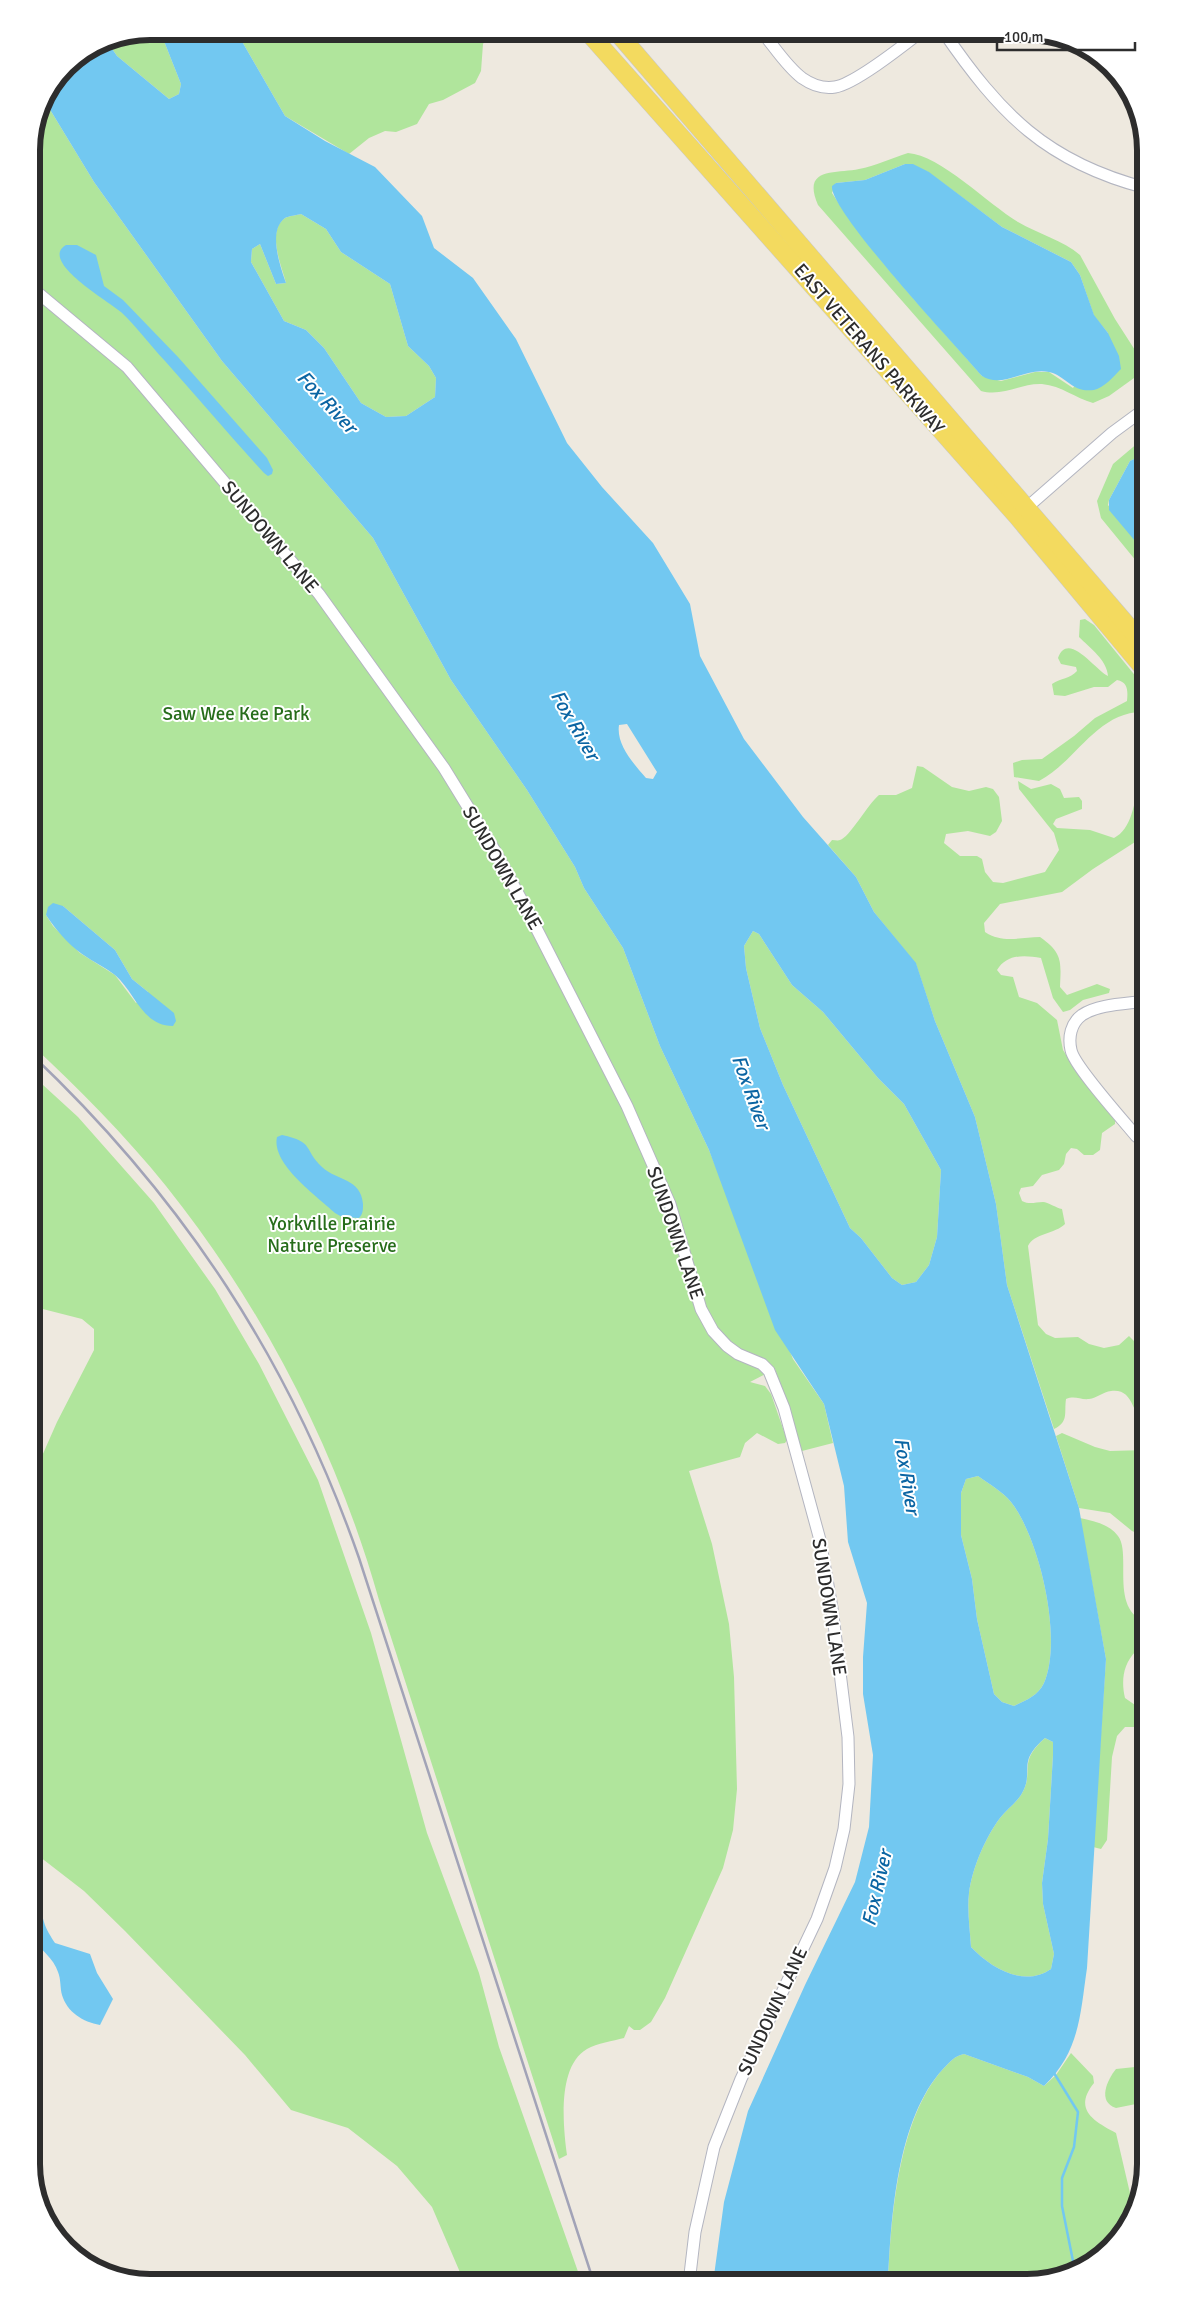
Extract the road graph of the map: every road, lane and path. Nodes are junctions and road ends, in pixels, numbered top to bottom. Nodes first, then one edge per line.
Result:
1 (595, 40) edge
2 (624, 40) edge
3 (768, 40) edge
4 (911, 40) edge
5 (949, 40) edge
6 (1137, 185) edge
7 (40, 294) edge
8 (1137, 415) edge
9 (1022, 512) junction
10 (1137, 637) edge
11 (1137, 659) edge
12 (1137, 1002) edge
13 (1137, 1137) edge
14 (690, 2274) edge

1 - 9 main road, EAST VETERANS PARKWAY
2 - 9 main road, EAST VETERANS PARKWAY
3 - 4 street
5 - 6 street
7 - 14 street, SUNDOWN LANE
8 - 9 street
9 - 10 main road, EAST VETERANS PARKWAY
9 - 11 main road, EAST VETERANS PARKWAY
12 - 13 street

